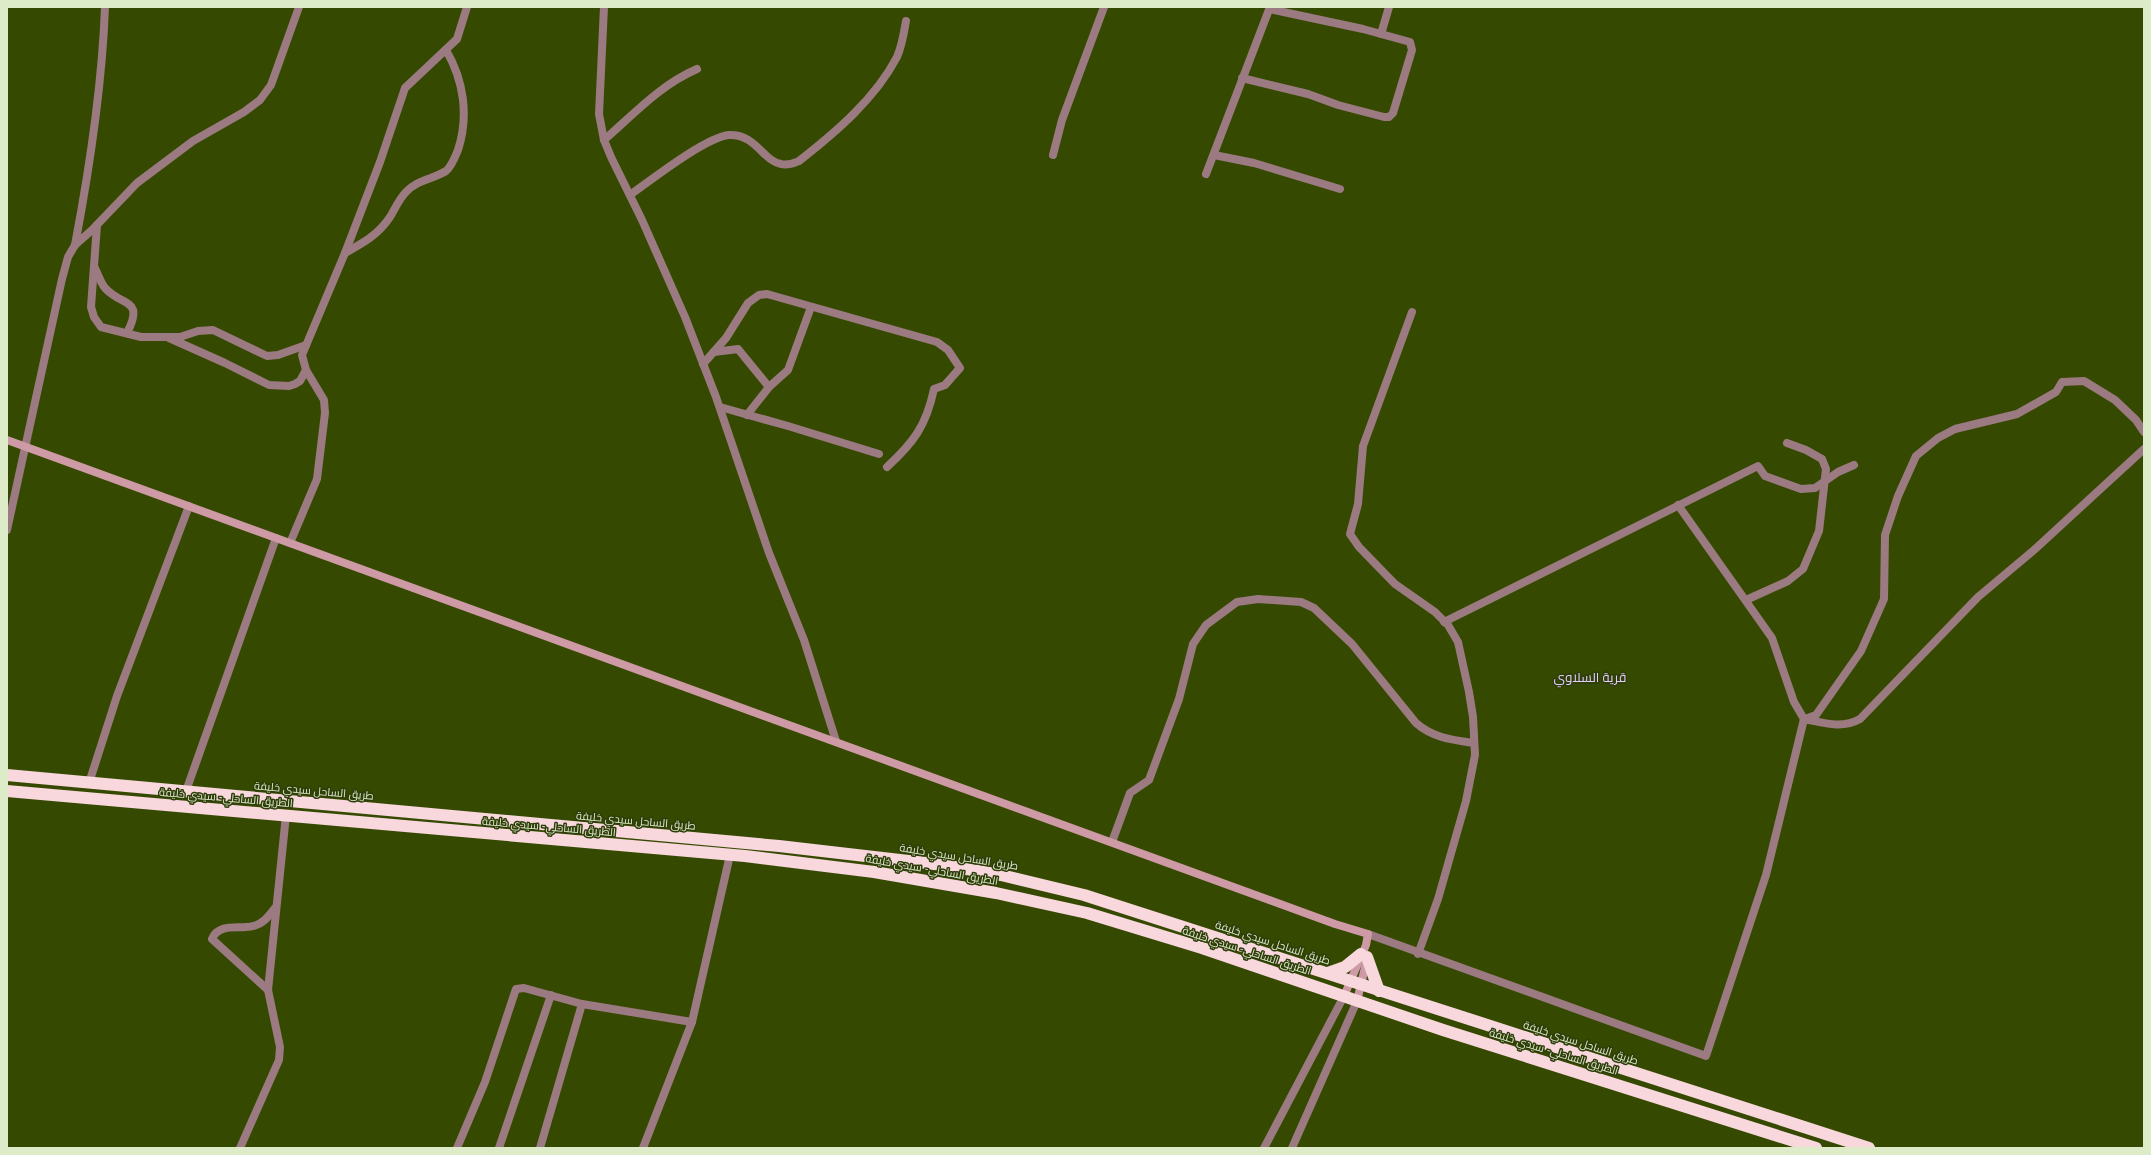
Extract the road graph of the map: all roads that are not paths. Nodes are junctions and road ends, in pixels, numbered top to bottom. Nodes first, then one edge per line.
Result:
1 (105, 7) edge
2 (299, 7) edge
3 (467, 7) edge
4 (604, 7) edge
5 (1104, 7) edge
6 (1389, 7) edge
7 (1269, 8) edge
8 (906, 21) dead end
9 (1381, 34) junction
10 (446, 50) junction
11 (697, 69) dead end
12 (1242, 78) junction
13 (604, 140) junction
14 (1053, 154) dead end
15 (1214, 155) junction
16 (1206, 174) dead end
17 (1340, 189) dead end
18 (630, 194) junction
19 (97, 225) junction
20 (75, 245) junction
21 (345, 253) junction
22 (94, 268) junction
23 (811, 307) junction
24 (1412, 312) dead end
25 (127, 333) junction
26 (166, 337) junction
27 (306, 345) junction
28 (714, 352) junction
29 (703, 364) junction
30 (306, 370) junction
31 (769, 387) junction
32 (720, 407) junction
33 (747, 415) junction
34 (2144, 432) edge
35 (7, 440) edge
36 (1787, 443) dead end
37 (25, 447) junction
38 (2143, 451) edge
39 (879, 454) dead end
40 (1854, 465) dead end
41 (887, 468) dead end
42 (1824, 481) junction
43 (1678, 505) junction
44 (189, 506) junction
45 (7, 530) edge
46 (276, 538) junction
47 (290, 543) junction
48 (1746, 600) junction
49 (1444, 622) junction
50 (1804, 719) junction
51 (836, 741) junction
52 (1474, 743) junction
53 (7, 775) edge
54 (89, 783) junction
55 (7, 791) edge
56 (186, 791) junction
57 (286, 816) junction
58 (1112, 842) junction
59 (730, 855) junction
60 (276, 908) junction
61 (1368, 934) junction
62 (1364, 952) junction
63 (1418, 954) junction
64 (1328, 973) junction
65 (1356, 983) junction
66 (268, 990) junction
67 (1379, 990) junction
68 (551, 995) junction
69 (1344, 996) junction
70 (1357, 1001) junction
71 (582, 1004) junction
72 (692, 1022) junction
73 (240, 1148) edge
74 (458, 1148) edge
75 (499, 1148) edge
76 (540, 1148) edge
77 (643, 1148) edge
78 (1264, 1148) edge
79 (1292, 1148) edge
80 (1816, 1148) edge
81 (1869, 1148) edge

1 - 20 street
2 - 19 street
3 - 10 street
4 - 13 street
5 - 14 street
6 - 9 street
7 - 9 street
7 - 12 street
8 - 18 street
9 - 12 street
10 - 21 street
10 - 21 street
11 - 13 street
12 - 15 street
13 - 18 street
15 - 16 street
15 - 17 street
18 - 29 street
19 - 20 street
19 - 22 street
20 - 37 street
21 - 27 street
22 - 25 street
22 - 25 street
23 - 28 street
23 - 31 street
23 - 41 street
24 - 49 street
25 - 26 street
26 - 27 street
26 - 30 street
27 - 30 street
28 - 29 street
28 - 31 street
29 - 32 street
30 - 47 street
31 - 33 street
32 - 33 street
32 - 51 street
33 - 39 street
34 - 50 street
35 - 37 street
36 - 42 street
37 - 44 street
37 - 45 street
38 - 50 street
40 - 42 street
42 - 43 street
42 - 48 street
43 - 48 street
43 - 49 street
44 - 46 street
44 - 54 street
46 - 47 street
46 - 56 street
47 - 51 street
48 - 50 street
49 - 52 street
50 - 63 street
51 - 58 street
52 - 58 street
52 - 63 street
53 - 54 highway, طريق الساحل سيدي خليفة
54 - 56 highway, طريق الساحل سيدي خليفة
55 - 57 highway, الطريق الساحلي- سيدي خليفة
56 - 64 highway, طريق الساحل سيدي خليفة
57 - 59 highway, الطريق الساحلي- سيدي خليفة
57 - 60 street
58 - 61 street
59 - 69 highway, الطريق الساحلي- سيدي خليفة
59 - 72 street
60 - 66 street
60 - 66 street
61 - 62 street
61 - 63 street
62 - 64 highway
62 - 65 street
62 - 65 street
62 - 67 highway
64 - 65 highway, طريق الساحل سيدي خليفة
65 - 67 highway, طريق الساحل سيدي خليفة
65 - 69 street
65 - 70 street
66 - 73 street
67 - 81 highway, طريق الساحل سيدي خليفة
68 - 71 street
68 - 74 street
68 - 75 street
69 - 70 highway, الطريق الساحلي- سيدي خليفة
69 - 78 street
70 - 79 street
70 - 80 highway, الطريق الساحلي- سيدي خليفة
71 - 72 street
71 - 76 street
72 - 77 street

